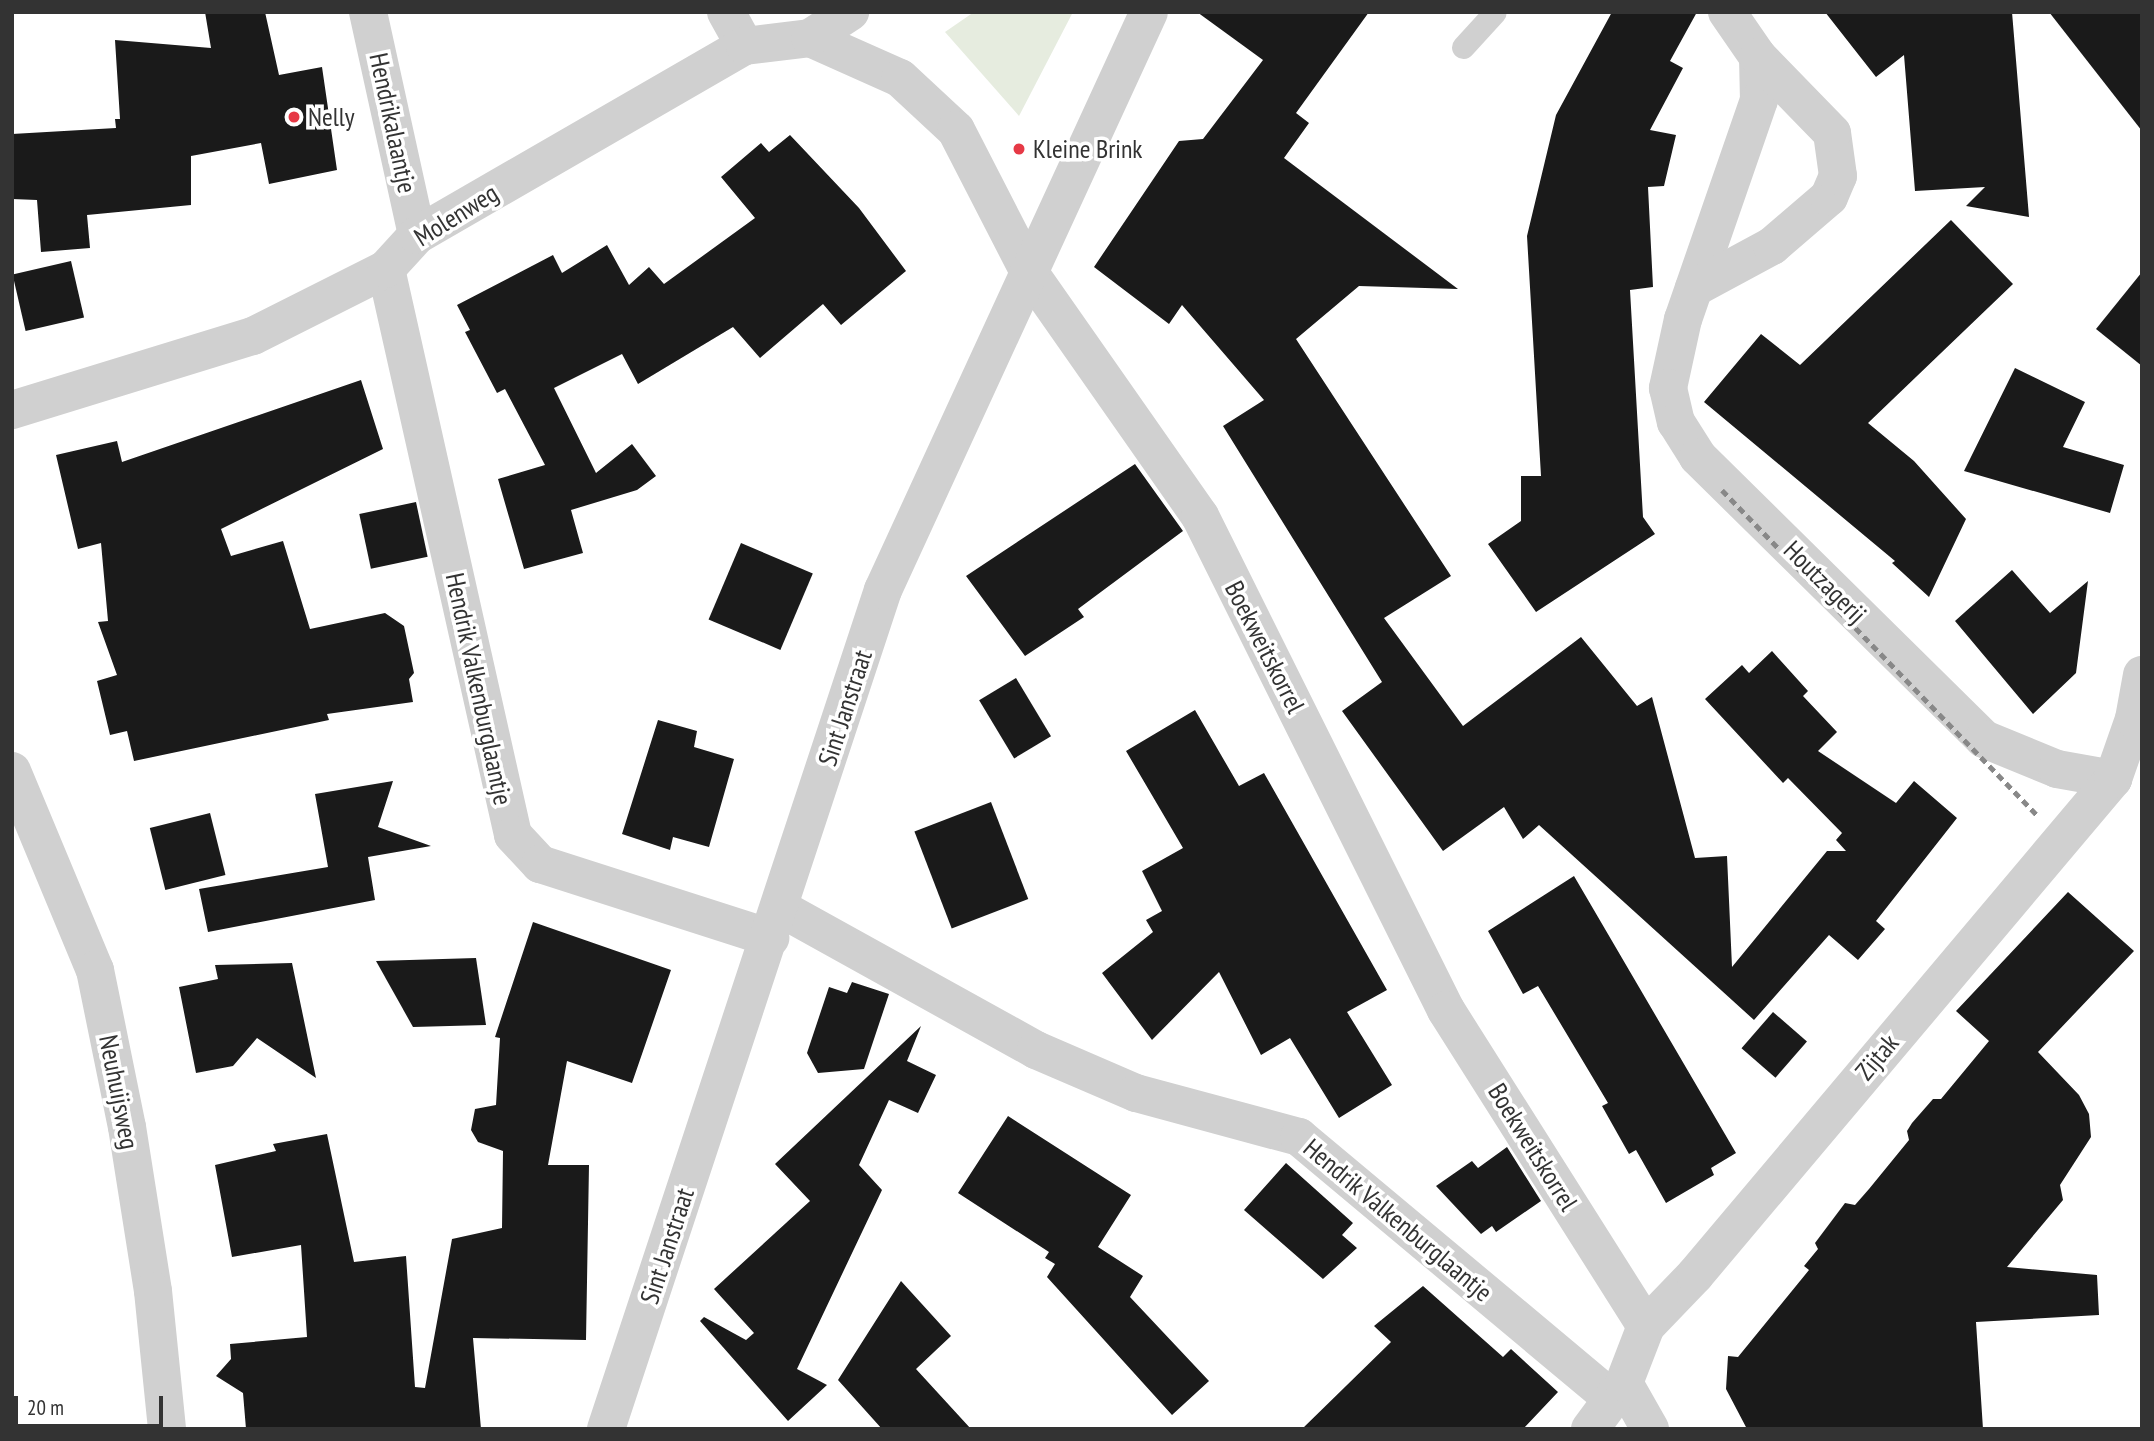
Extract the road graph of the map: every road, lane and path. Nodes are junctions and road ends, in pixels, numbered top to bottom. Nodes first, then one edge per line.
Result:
1 (368, 12) edge
2 (726, 12) edge
3 (850, 12) edge
4 (1149, 12) edge
5 (1495, 12) edge
6 (1727, 12) edge
7 (810, 38) junction
8 (745, 46) junction
9 (1463, 47) dead end
10 (1758, 57) junction
11 (417, 235) junction
12 (386, 269) junction
13 (1029, 272) junction
14 (1694, 288) junction
15 (12, 410) edge
16 (2142, 675) edge
17 (12, 771) edge
18 (2113, 779) junction
19 (775, 923) junction
20 (1646, 1326) junction
21 (1609, 1404) edge
22 (167, 1429) edge
23 (606, 1429) edge
24 (1650, 1429) edge

1 - 11 street, Hendrikalaantje
2 - 8 street
3 - 7 street, Molenweg
4 - 13 street, Sint Janstraat
5 - 9 lane
6 - 10 street
7 - 8 street, Molenweg
7 - 13 street, Boekweitskorrel
8 - 11 street, Molenweg
10 - 14 street, Houtzagerij
10 - 14 street
11 - 12 street, Molenweg
12 - 15 street, Molenweg
12 - 19 street, Hendrik Valkenburglaantje
13 - 19 street, Sint Janstraat
13 - 20 street, Boekweitskorrel
14 - 18 street, Houtzagerij
16 - 18 street, Zijtak
17 - 22 street, Neuhuijsweg
18 - 20 street, Zijtak
19 - 21 street, Hendrik Valkenburglaantje
19 - 23 street, Sint Janstraat
20 - 21 street, Zijtak
21 - 24 street, Hendrik Valkenburglaantje

